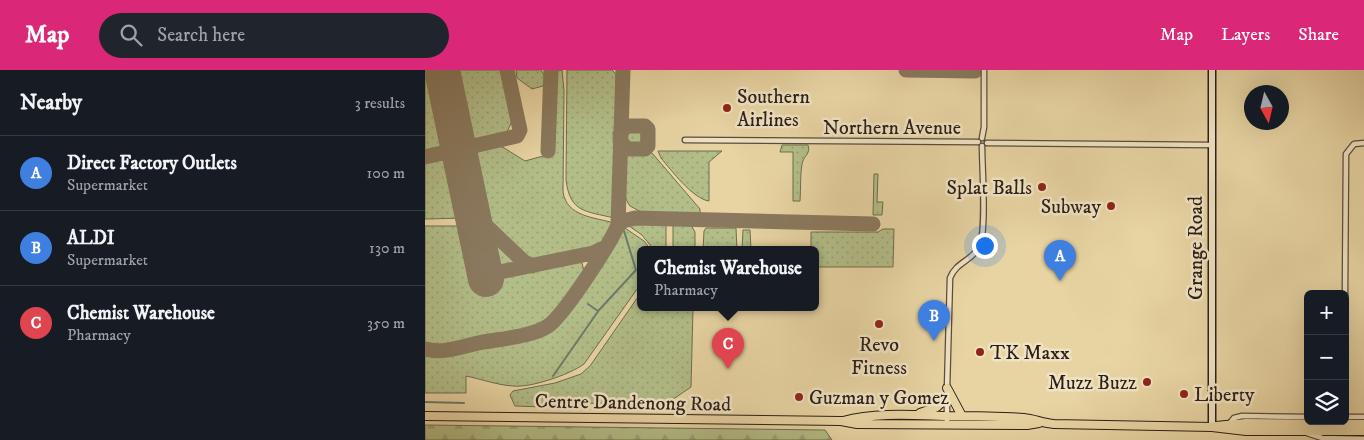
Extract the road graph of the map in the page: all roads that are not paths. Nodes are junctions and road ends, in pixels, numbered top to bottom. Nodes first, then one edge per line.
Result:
1 (984, 70) edge
2 (1212, 70) edge
3 (685, 140) dead end
4 (1364, 142) edge
5 (982, 144) junction
6 (1212, 145) junction
7 (1345, 290) edge
8 (947, 388) junction
9 (947, 397) junction
10 (425, 416) edge
11 (913, 416) junction
12 (947, 416) junction
13 (962, 416) junction
14 (1304, 417) edge
15 (1364, 417) edge
16 (841, 421) junction
17 (1349, 422) edge
18 (1039, 423) junction
19 (1230, 423) junction
20 (1304, 423) edge
21 (1349, 423) edge
22 (1364, 424) edge
23 (947, 425) junction
24 (1333, 425) edge
25 (1349, 425) edge
26 (1212, 427) junction
27 (1304, 430) junction
28 (1364, 431) edge
29 (1330, 439) edge
30 (1364, 439) edge

1 - 5 street
2 - 6 main road, Grange Road
3 - 5 street, Northern Avenue
4 - 7 street
5 - 6 street, Northern Avenue
5 - 8 street
6 - 26 main road, Grange Road
8 - 9 street
8 - 13 main road
9 - 11 main road
9 - 12 street
10 - 16 main road, Centre Dandenong Road
11 - 12 main road, Centre Dandenong Road
11 - 16 main road, Centre Dandenong Road
12 - 13 main road, Centre Dandenong Road
12 - 23 street
13 - 18 main road, Centre Dandenong Road
14 - 19 street, Centre Dandenong Road
15 - 17 street, Centre Dandenong Road
16 - 23 main road, Centre Dandenong Road
18 - 23 main road, Centre Dandenong Road
18 - 26 main road, Centre Dandenong Road
19 - 20 main road, Centre Dandenong Road
19 - 26 main road, Centre Dandenong Road
21 - 22 main road, Centre Dandenong Road
24 - 27 main road, Centre Dandenong Road
25 - 28 main road, Centre Dandenong Road
26 - 27 main road, Centre Dandenong Road
27 - 29 street, Centre Dandenong Road
29 - 30 street, Centre Dandenong Road

